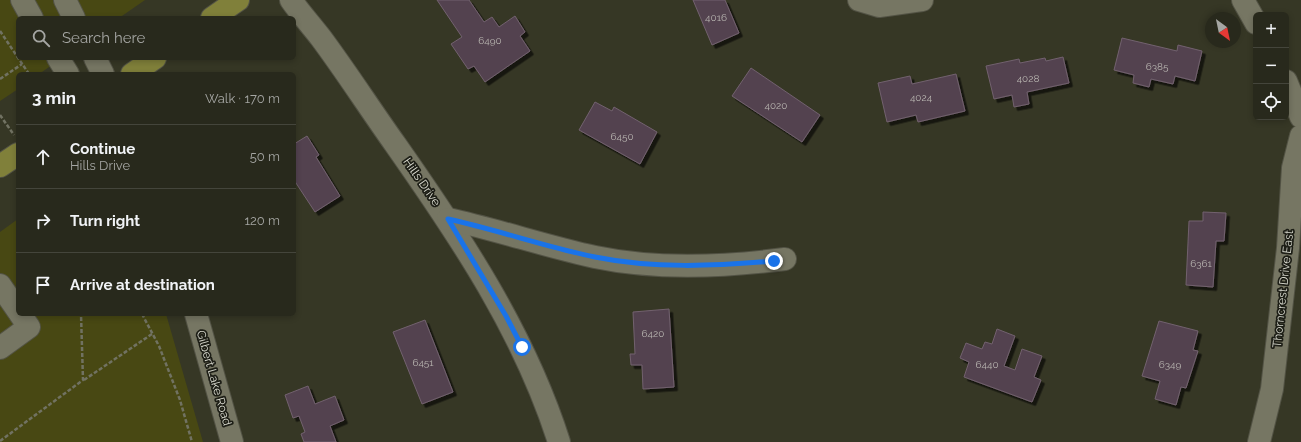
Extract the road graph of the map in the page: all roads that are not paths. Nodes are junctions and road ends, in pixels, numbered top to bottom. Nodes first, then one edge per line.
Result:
1 (22, 0) edge
2 (65, 0) edge
3 (238, 0) edge
4 (291, 0) edge
5 (859, 0) edge
6 (922, 0) edge
7 (1243, 0) edge
8 (31, 16) edge
9 (73, 16) edge
10 (215, 16) edge
11 (1253, 18) edge
12 (59, 60) edge
13 (96, 60) edge
14 (152, 60) edge
15 (67, 72) edge
16 (102, 72) edge
17 (135, 72) edge
18 (1287, 84) edge
19 (1301, 117) edge
20 (1301, 136) edge
21 (16, 155) edge
22 (0, 166) edge
23 (448, 219) junction
24 (1295, 246) edge
25 (785, 259) dead end
26 (0, 285) edge
27 (16, 308) edge
28 (21, 316) edge
29 (197, 316) edge
30 (0, 348) edge
31 (232, 442) edge
32 (560, 442) edge
33 (1259, 442) edge

1 - 8 street
2 - 9 street
3 - 10 main road
4 - 23 street, Hills Drive
5 - 6 street
7 - 11 street
12 - 15 street
13 - 16 street
14 - 17 main road
18 - 19 street
20 - 24 street, Thorncrest Drive East
21 - 22 main road
23 - 25 street
23 - 32 street, Hills Drive
24 - 33 street, Thorncrest Drive East
26 - 27 street
28 - 30 street
29 - 31 street, Gilbert Lake Road

